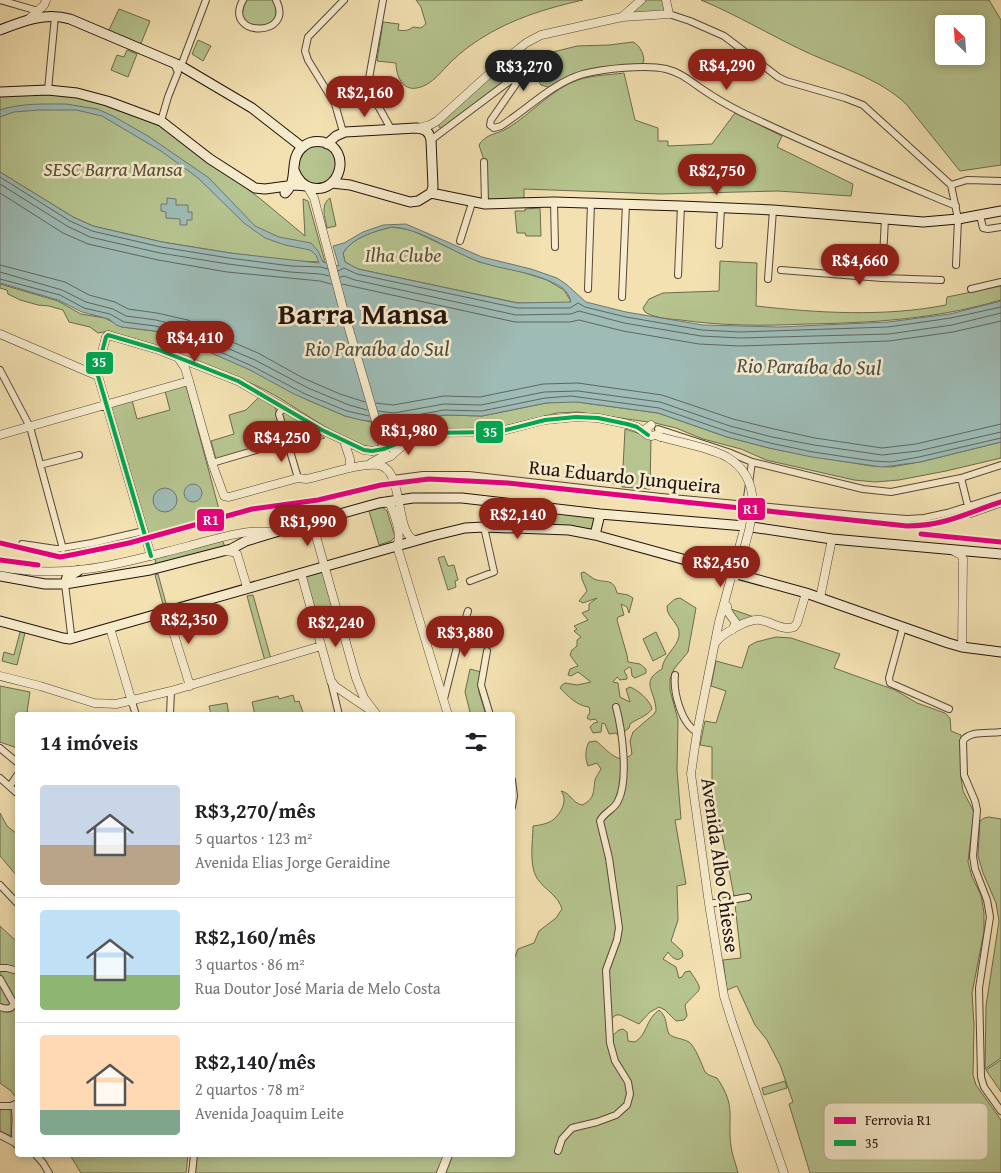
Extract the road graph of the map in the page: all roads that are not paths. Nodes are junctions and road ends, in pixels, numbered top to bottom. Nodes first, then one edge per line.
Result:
1 (0, 0) edge
2 (206, 0) edge
3 (243, 0) edge
4 (276, 0) edge
5 (344, 0) edge
6 (383, 0) edge
7 (641, 0) edge
8 (666, 0) edge
9 (43, 5) edge
10 (669, 14) junction
11 (54, 16) junction
12 (622, 17) junction
13 (28, 20) junction
14 (0, 30) edge
15 (171, 62) junction
16 (181, 66) junction
17 (48, 90) junction
18 (0, 92) edge
19 (441, 118) junction
20 (161, 121) junction
21 (416, 128) junction
22 (391, 129) junction
23 (343, 132) junction
24 (430, 139) junction
25 (327, 144) junction
26 (302, 147) junction
27 (484, 162) dead end
28 (294, 170) junction
29 (1001, 181) edge
30 (331, 184) junction
31 (951, 185) junction
32 (291, 186) junction
33 (307, 186) junction
34 (285, 193) dead end
35 (432, 193) junction
36 (554, 202) junction
37 (472, 203) junction
38 (591, 203) junction
39 (485, 204) junction
40 (626, 204) junction
41 (681, 206) junction
42 (956, 206) junction
43 (721, 208) junction
44 (773, 210) junction
45 (1001, 211) edge
46 (317, 212) junction
47 (980, 215) junction
48 (885, 218) junction
49 (958, 218) junction
50 (1001, 227) edge
51 (460, 241) dead end
52 (719, 245) dead end
53 (555, 247) dead end
54 (956, 265) dead end
55 (781, 270) dead end
56 (678, 275) dead end
57 (882, 278) junction
58 (768, 280) dead end
59 (941, 280) dead end
60 (1001, 282) edge
61 (588, 289) dead end
62 (971, 289) dead end
63 (622, 297) dead end
64 (0, 334) edge
65 (177, 358) junction
66 (200, 366) junction
67 (0, 370) edge
68 (98, 376) junction
69 (189, 382) junction
70 (107, 405) junction
71 (286, 409) junction
72 (30, 427) junction
73 (655, 432) junction
74 (0, 435) edge
75 (416, 435) junction
76 (287, 441) junction
77 (344, 441) junction
78 (383, 446) junction
79 (79, 455) dead end
80 (212, 462) junction
81 (371, 462) junction
82 (752, 462) junction
83 (40, 465) junction
84 (1001, 465) edge
85 (354, 468) junction
86 (298, 478) junction
87 (961, 478) junction
88 (393, 479) junction
89 (1001, 496) edge
90 (398, 500) junction
91 (385, 502) junction
92 (1001, 503) edge
93 (746, 505) junction
94 (969, 507) junction
95 (600, 514) junction
96 (312, 522) junction
97 (745, 526) junction
98 (484, 527) junction
99 (144, 531) junction
100 (274, 532) junction
101 (596, 535) junction
102 (832, 539) junction
103 (415, 540) junction
104 (22, 544) dead end
105 (398, 546) junction
106 (63, 548) junction
107 (949, 548) junction
108 (224, 551) junction
109 (1001, 554) edge
110 (151, 556) junction
111 (326, 566) junction
112 (0, 567) edge
113 (78, 570) junction
114 (301, 573) junction
115 (731, 573) junction
116 (0, 576) edge
117 (470, 581) dead end
118 (65, 584) junction
119 (247, 588) junction
120 (806, 593) junction
121 (820, 598) junction
122 (727, 606) junction
123 (468, 611) dead end
124 (167, 612) junction
125 (0, 621) edge
126 (719, 622) junction
127 (904, 627) junction
128 (110, 628) junction
129 (732, 630) junction
130 (78, 637) junction
131 (715, 644) junction
132 (321, 646) junction
133 (962, 647) junction
134 (487, 651) dead end
135 (1001, 652) edge
136 (675, 675) dead end
137 (0, 676) edge
138 (330, 678) junction
139 (190, 686) junction
140 (172, 691) junction
141 (444, 699) junction
142 (132, 702) junction
143 (616, 707) dead end
144 (949, 709) dead end
145 (135, 712) edge
146 (170, 712) edge
147 (338, 712) edge
148 (372, 712) edge
149 (374, 712) edge
150 (447, 712) edge
151 (489, 712) edge
152 (697, 732) junction
153 (1001, 732) edge
154 (0, 748) edge
155 (15, 760) edge
156 (0, 778) edge
157 (15, 778) edge
158 (10, 786) junction
159 (15, 791) edge
160 (0, 885) edge
161 (748, 897) dead end
162 (15, 901) edge
163 (709, 904) junction
164 (0, 979) edge
165 (0, 1007) edge
166 (14, 1104) edge
167 (0, 1106) edge
168 (1001, 1111) edge
169 (15, 1119) edge
170 (15, 1133) edge
171 (0, 1135) edge
172 (15, 1143) edge
173 (558, 1151) dead end
174 (38, 1157) edge
175 (194, 1157) edge
176 (447, 1157) edge
177 (49, 1173) edge
178 (192, 1173) edge
179 (441, 1173) edge
180 (784, 1173) edge

1 - 9 street
2 - 16 street
3 - 4 street
5 - 23 street
6 - 22 street
7 - 12 street
8 - 10 street
9 - 11 street
9 - 13 street
10 - 12 street
10 - 31 street
11 - 13 main road
11 - 15 main road
11 - 17 street
12 - 19 street
13 - 14 main road
15 - 16 main road
15 - 20 street
16 - 26 main road
17 - 18 main road
17 - 20 main road
19 - 21 street
19 - 24 street
20 - 32 main road
21 - 22 main road
21 - 24 main road
22 - 23 main road
23 - 25 main road
24 - 35 main road
24 - 42 street
25 - 26 main road
25 - 30 main road
26 - 28 main road
27 - 39 street
28 - 32 main road
28 - 33 main road
29 - 31 street
30 - 33 main road
30 - 35 main road
30 - 46 street
31 - 42 street
32 - 33 main road
32 - 34 main road
33 - 46 street
35 - 37 main road
36 - 38 main road
36 - 39 main road
36 - 53 street
37 - 39 main road
37 - 51 street
38 - 40 main road
38 - 61 street
40 - 41 main road
40 - 63 street
41 - 43 main road
41 - 56 street
42 - 49 street
43 - 44 main road
43 - 52 street
44 - 48 main road
44 - 58 street
45 - 47 main road
46 - 78 street
47 - 49 main road
47 - 50 street
48 - 49 main road
48 - 57 street
49 - 54 street
55 - 57 street
57 - 59 street
60 - 62 street
64 - 68 street
65 - 66 street
65 - 68 street
65 - 69 street
66 - 69 street
66 - 71 street
67 - 72 street
68 - 70 street
69 - 70 street
69 - 80 street
70 - 72 street
70 - 99 street
71 - 76 street
71 - 77 street
72 - 74 street
72 - 83 street
73 - 75 street
73 - 82 street
73 - 122 street, bridge
75 - 78 street
75 - 81 street
76 - 80 street
76 - 86 street
77 - 78 street
77 - 85 street
78 - 81 street
79 - 83 street
80 - 86 street
81 - 85 street
82 - 87 street
82 - 93 street
83 - 106 street
84 - 87 street
85 - 86 street
85 - 88 street
87 - 94 street
88 - 90 street
88 - 93 street, Rua Eduardo Junqueira
89 - 94 street, Rua Eduardo Junqueira
90 - 91 main road
90 - 95 main road
90 - 103 street
91 - 96 main road
91 - 105 street
92 - 94 street
93 - 94 street, Rua Eduardo Junqueira
95 - 97 main road
95 - 101 main road
96 - 100 main road
96 - 111 street
97 - 102 main road
97 - 115 street, Avenida Albo Chiesse
98 - 101 main road
98 - 103 main road
98 - 117 street
99 - 106 street
99 - 110 street
100 - 108 main road
100 - 110 street
101 - 115 main road
102 - 107 main road
102 - 121 street
103 - 105 main road
104 - 106 street
105 - 111 main road
105 - 141 street
107 - 109 main road
107 - 133 street
108 - 118 main road
108 - 119 street
110 - 113 street
111 - 114 main road
111 - 149 street
112 - 113 street
113 - 118 main road
114 - 119 main road
114 - 132 street
115 - 120 main road
115 - 126 street, Avenida Albo Chiesse
116 - 118 main road
118 - 130 street
119 - 124 main road
120 - 121 main road
120 - 129 street
121 - 127 main road
122 - 126 street
122 - 129 street
123 - 141 street
124 - 128 main road
124 - 139 street
125 - 130 main road
126 - 129 street
126 - 131 street, Avenida Albo Chiesse
127 - 133 main road
127 - 144 street
128 - 130 main road
128 - 142 street
129 - 131 street
131 - 152 street, Avenida Albo Chiesse
132 - 138 street
132 - 139 street
133 - 135 main road
134 - 151 street
136 - 152 street
137 - 142 street
138 - 147 street
138 - 148 street
139 - 140 street
140 - 142 street
140 - 146 street
141 - 150 street
142 - 145 street
143 - 173 street
152 - 163 street, Avenida Albo Chiesse
153 - 168 street
154 - 155 street
156 - 158 street
157 - 158 street
158 - 159 street
160 - 162 street
161 - 163 street
163 - 180 street, Avenida Albo Chiesse
164 - 165 street
166 - 167 street
169 - 170 street
171 - 172 street
174 - 177 street
175 - 178 street
176 - 179 street

